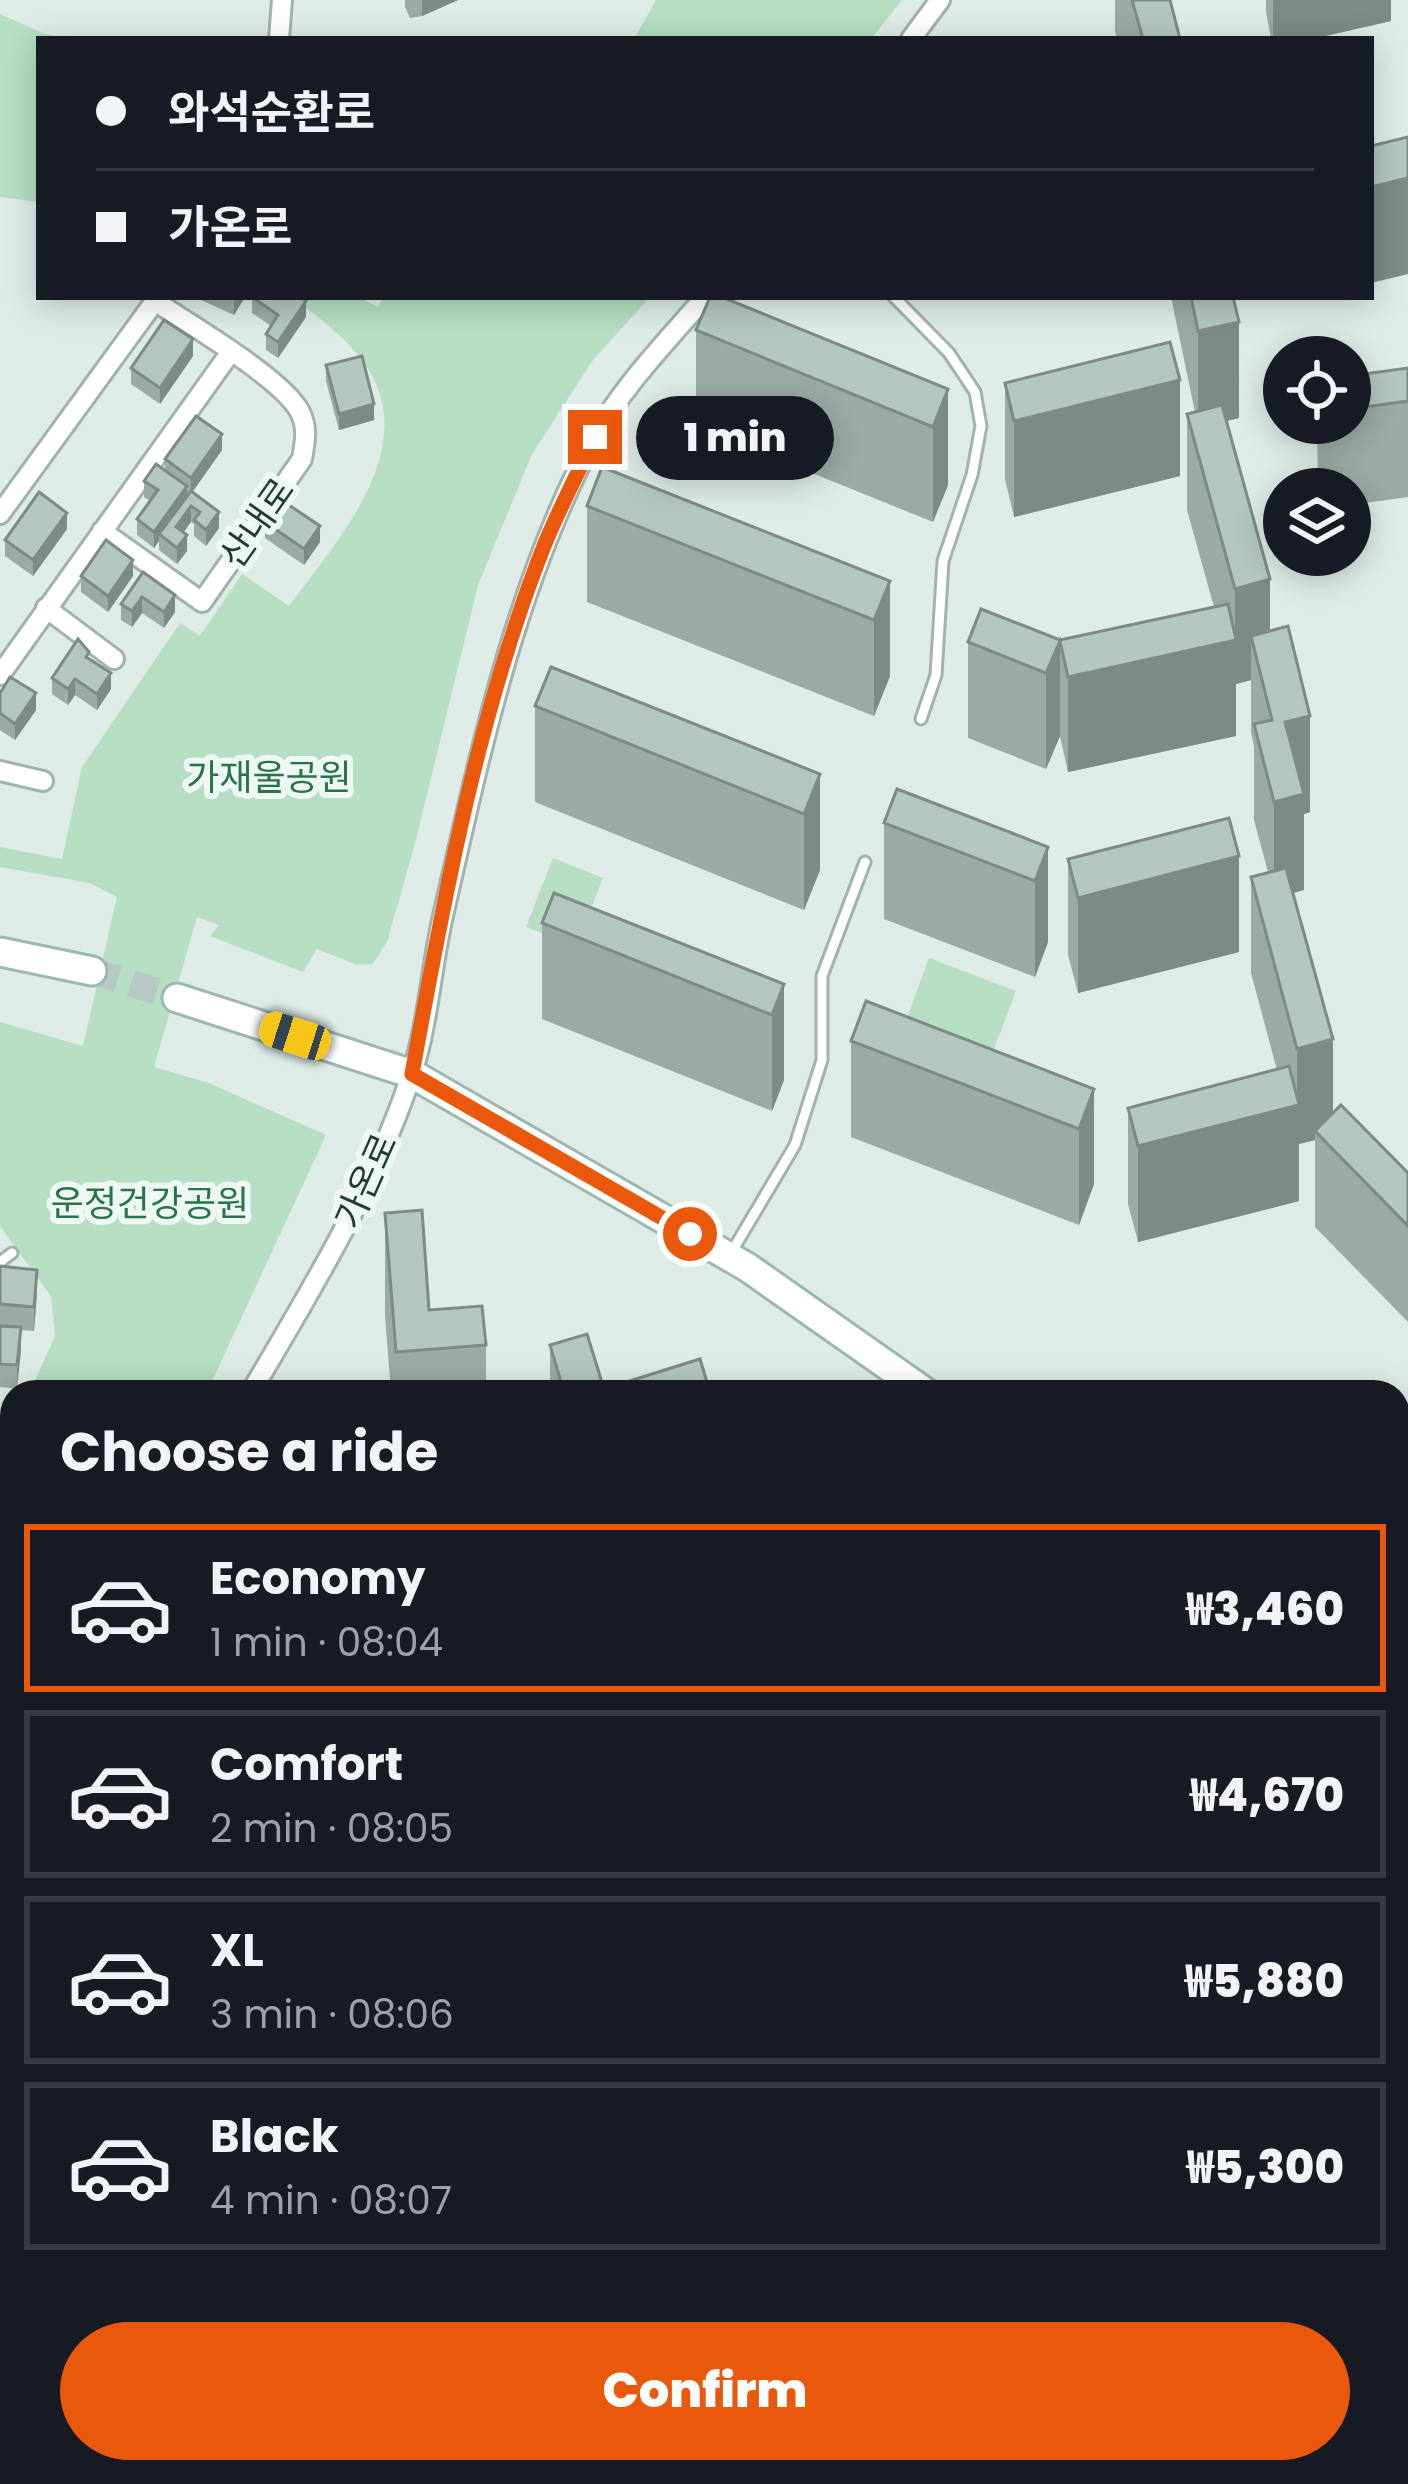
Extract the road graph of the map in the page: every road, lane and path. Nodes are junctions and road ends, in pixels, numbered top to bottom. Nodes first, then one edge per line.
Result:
1 (282, 0) edge
2 (940, 0) edge
3 (279, 36) edge
4 (912, 36) edge
5 (155, 300) edge
6 (157, 300) edge
7 (702, 300) edge
8 (897, 300) edge
9 (230, 353) junction
10 (0, 514) edge
11 (101, 531) junction
12 (46, 608) junction
13 (114, 659) dead end
14 (0, 675) edge
15 (921, 718) dead end
16 (0, 771) edge
17 (43, 781) dead end
18 (865, 862) dead end
19 (0, 952) edge
20 (92, 971) tunnel mouth
21 (177, 998) tunnel mouth
22 (412, 1074) junction
23 (12, 1253) dead end
24 (729, 1256) junction
25 (0, 1262) edge
26 (258, 1380) edge
27 (908, 1380) edge

1 - 3 street
2 - 4 street
5 - 10 street, 산내로
6 - 9 street, 산내로
7 - 22 street, 가온로
8 - 15 lane
9 - 11 street
9 - 11 street, 산내로
11 - 12 street
12 - 13 street
12 - 14 street
16 - 17 street
18 - 24 lane
19 - 20 street
21 - 22 street
22 - 24 street
22 - 26 street, 가온로
23 - 25 lane
24 - 27 street

